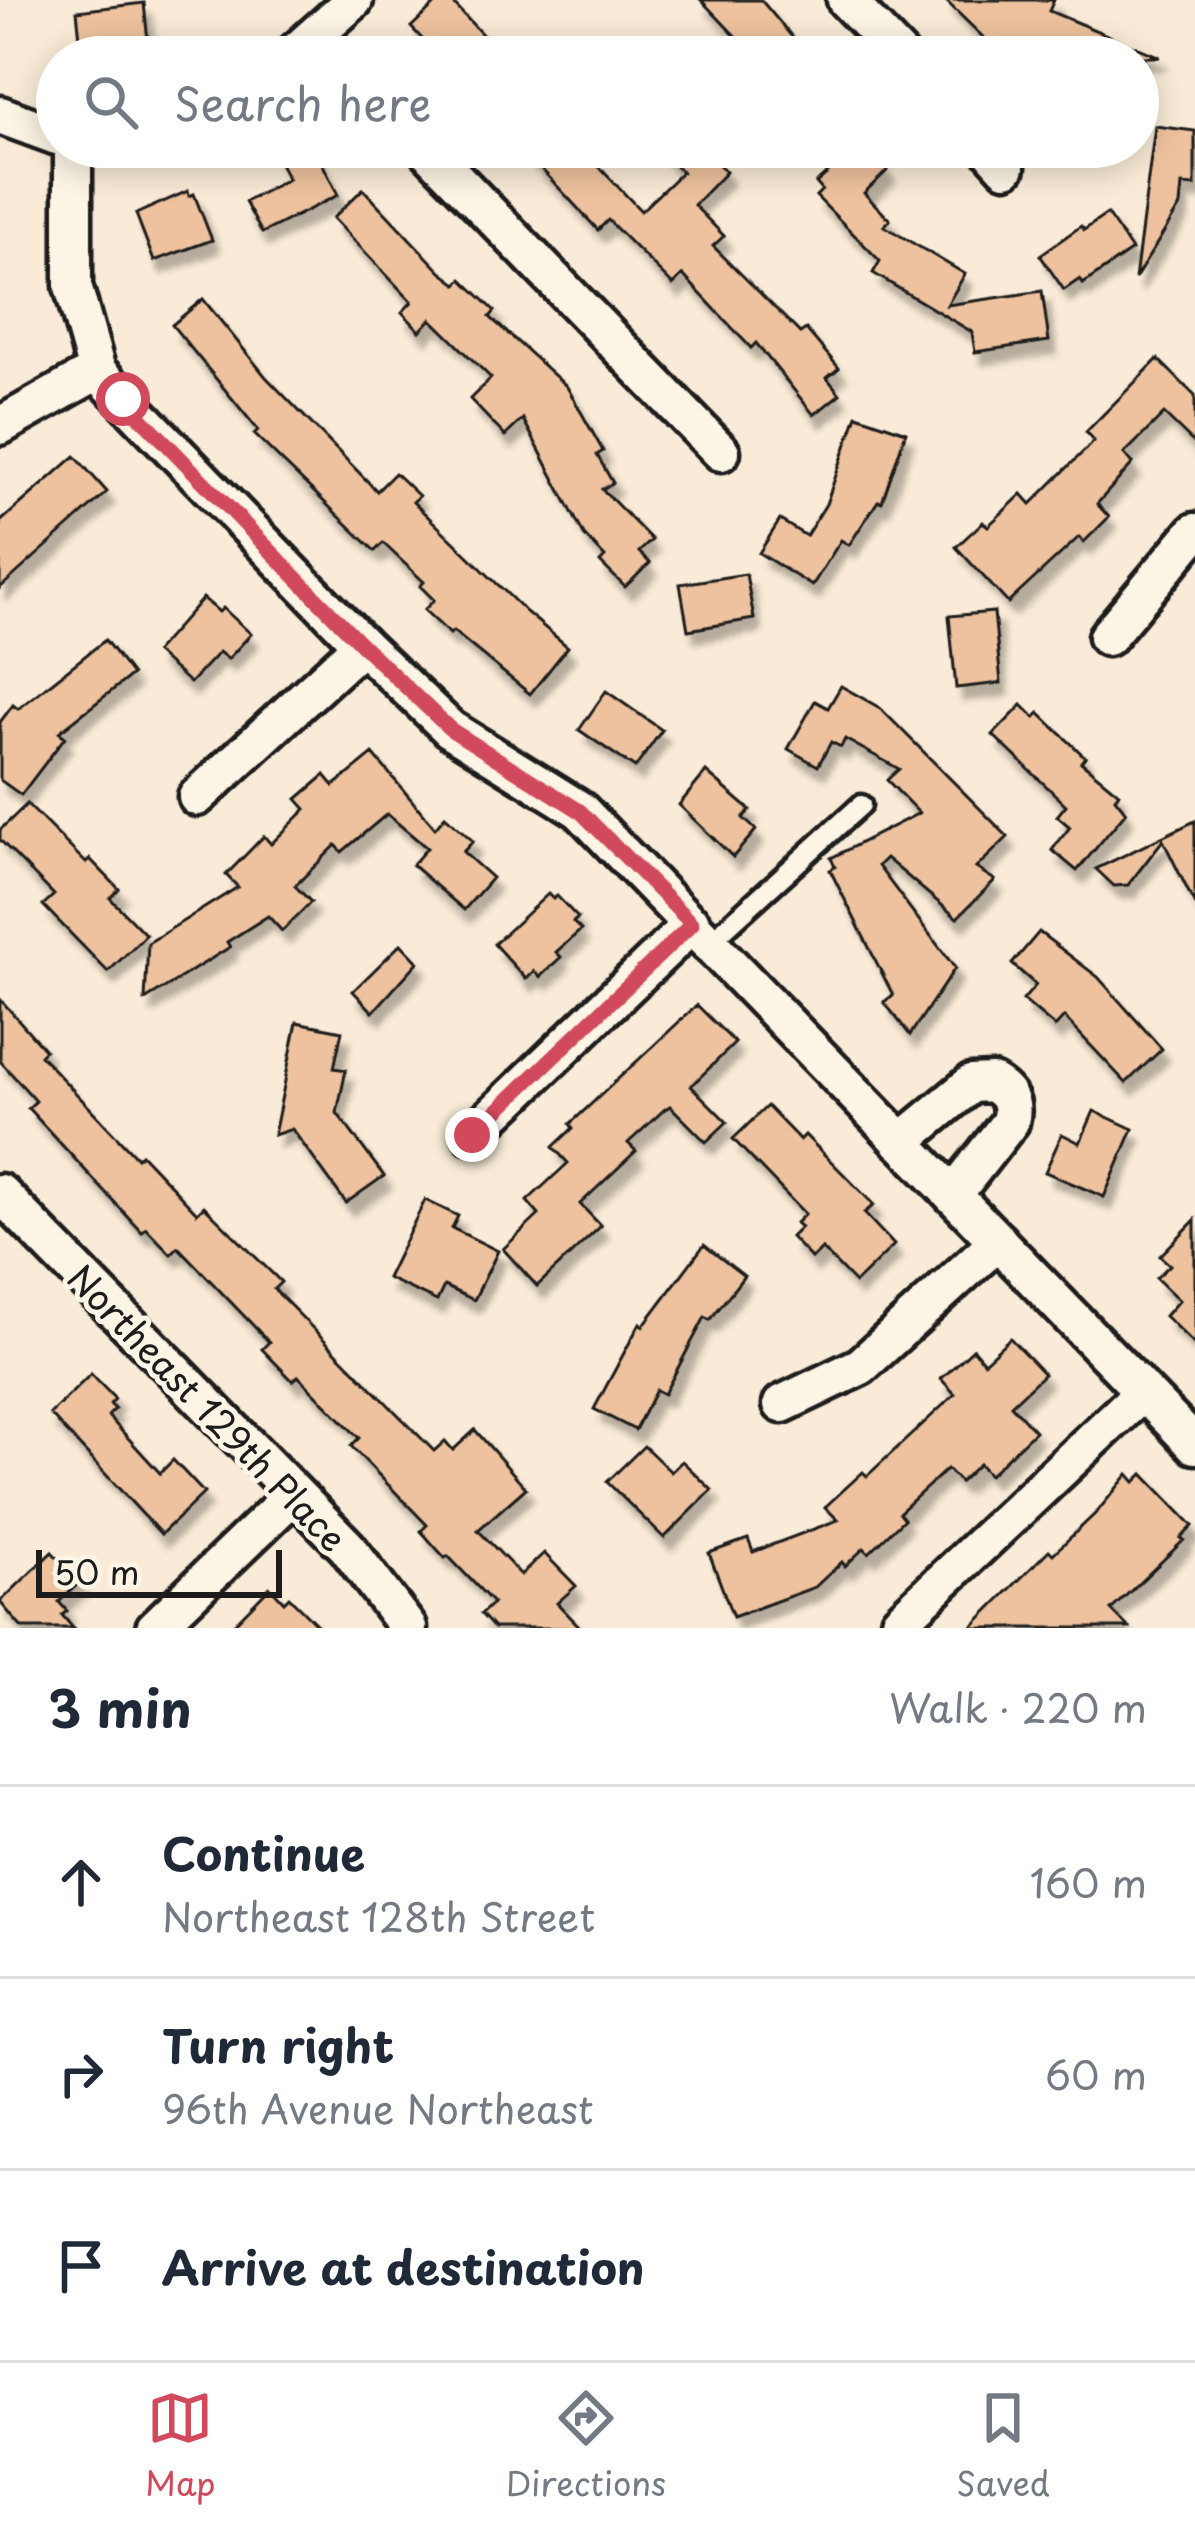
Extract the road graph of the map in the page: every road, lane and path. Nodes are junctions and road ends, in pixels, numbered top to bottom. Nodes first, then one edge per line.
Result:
1 (354, 0) edge
2 (846, 0) edge
3 (326, 36) edge
4 (881, 36) edge
5 (0, 115) edge
6 (36, 128) edge
7 (74, 168) edge
8 (445, 168) edge
9 (97, 371) junction
10 (0, 425) edge
11 (721, 452) dead end
12 (1195, 532) edge
13 (1107, 637) dead end
14 (362, 645) junction
15 (197, 797) dead end
16 (860, 805) dead end
17 (700, 933) junction
18 (472, 1135) dead end
19 (901, 1142) junction
20 (953, 1195) junction
21 (1, 1196) edge
22 (998, 1241) junction
23 (1143, 1391) junction
24 (782, 1404) dead end
25 (1195, 1445) edge
26 (294, 1494) junction
27 (900, 1621) dead end
28 (155, 1628) edge
29 (408, 1628) edge

1 - 3 street
2 - 4 street
5 - 6 street
7 - 9 street
8 - 11 street
9 - 10 street
9 - 14 street
12 - 13 street
14 - 15 street
14 - 17 street
16 - 17 lane
17 - 18 street
17 - 19 street
19 - 20 street
19 - 20 street
20 - 22 street
21 - 26 street, Northeast 129th Place
22 - 23 street
22 - 24 street
23 - 25 street
23 - 27 street
26 - 28 street
26 - 29 street, Northeast 129th Place

